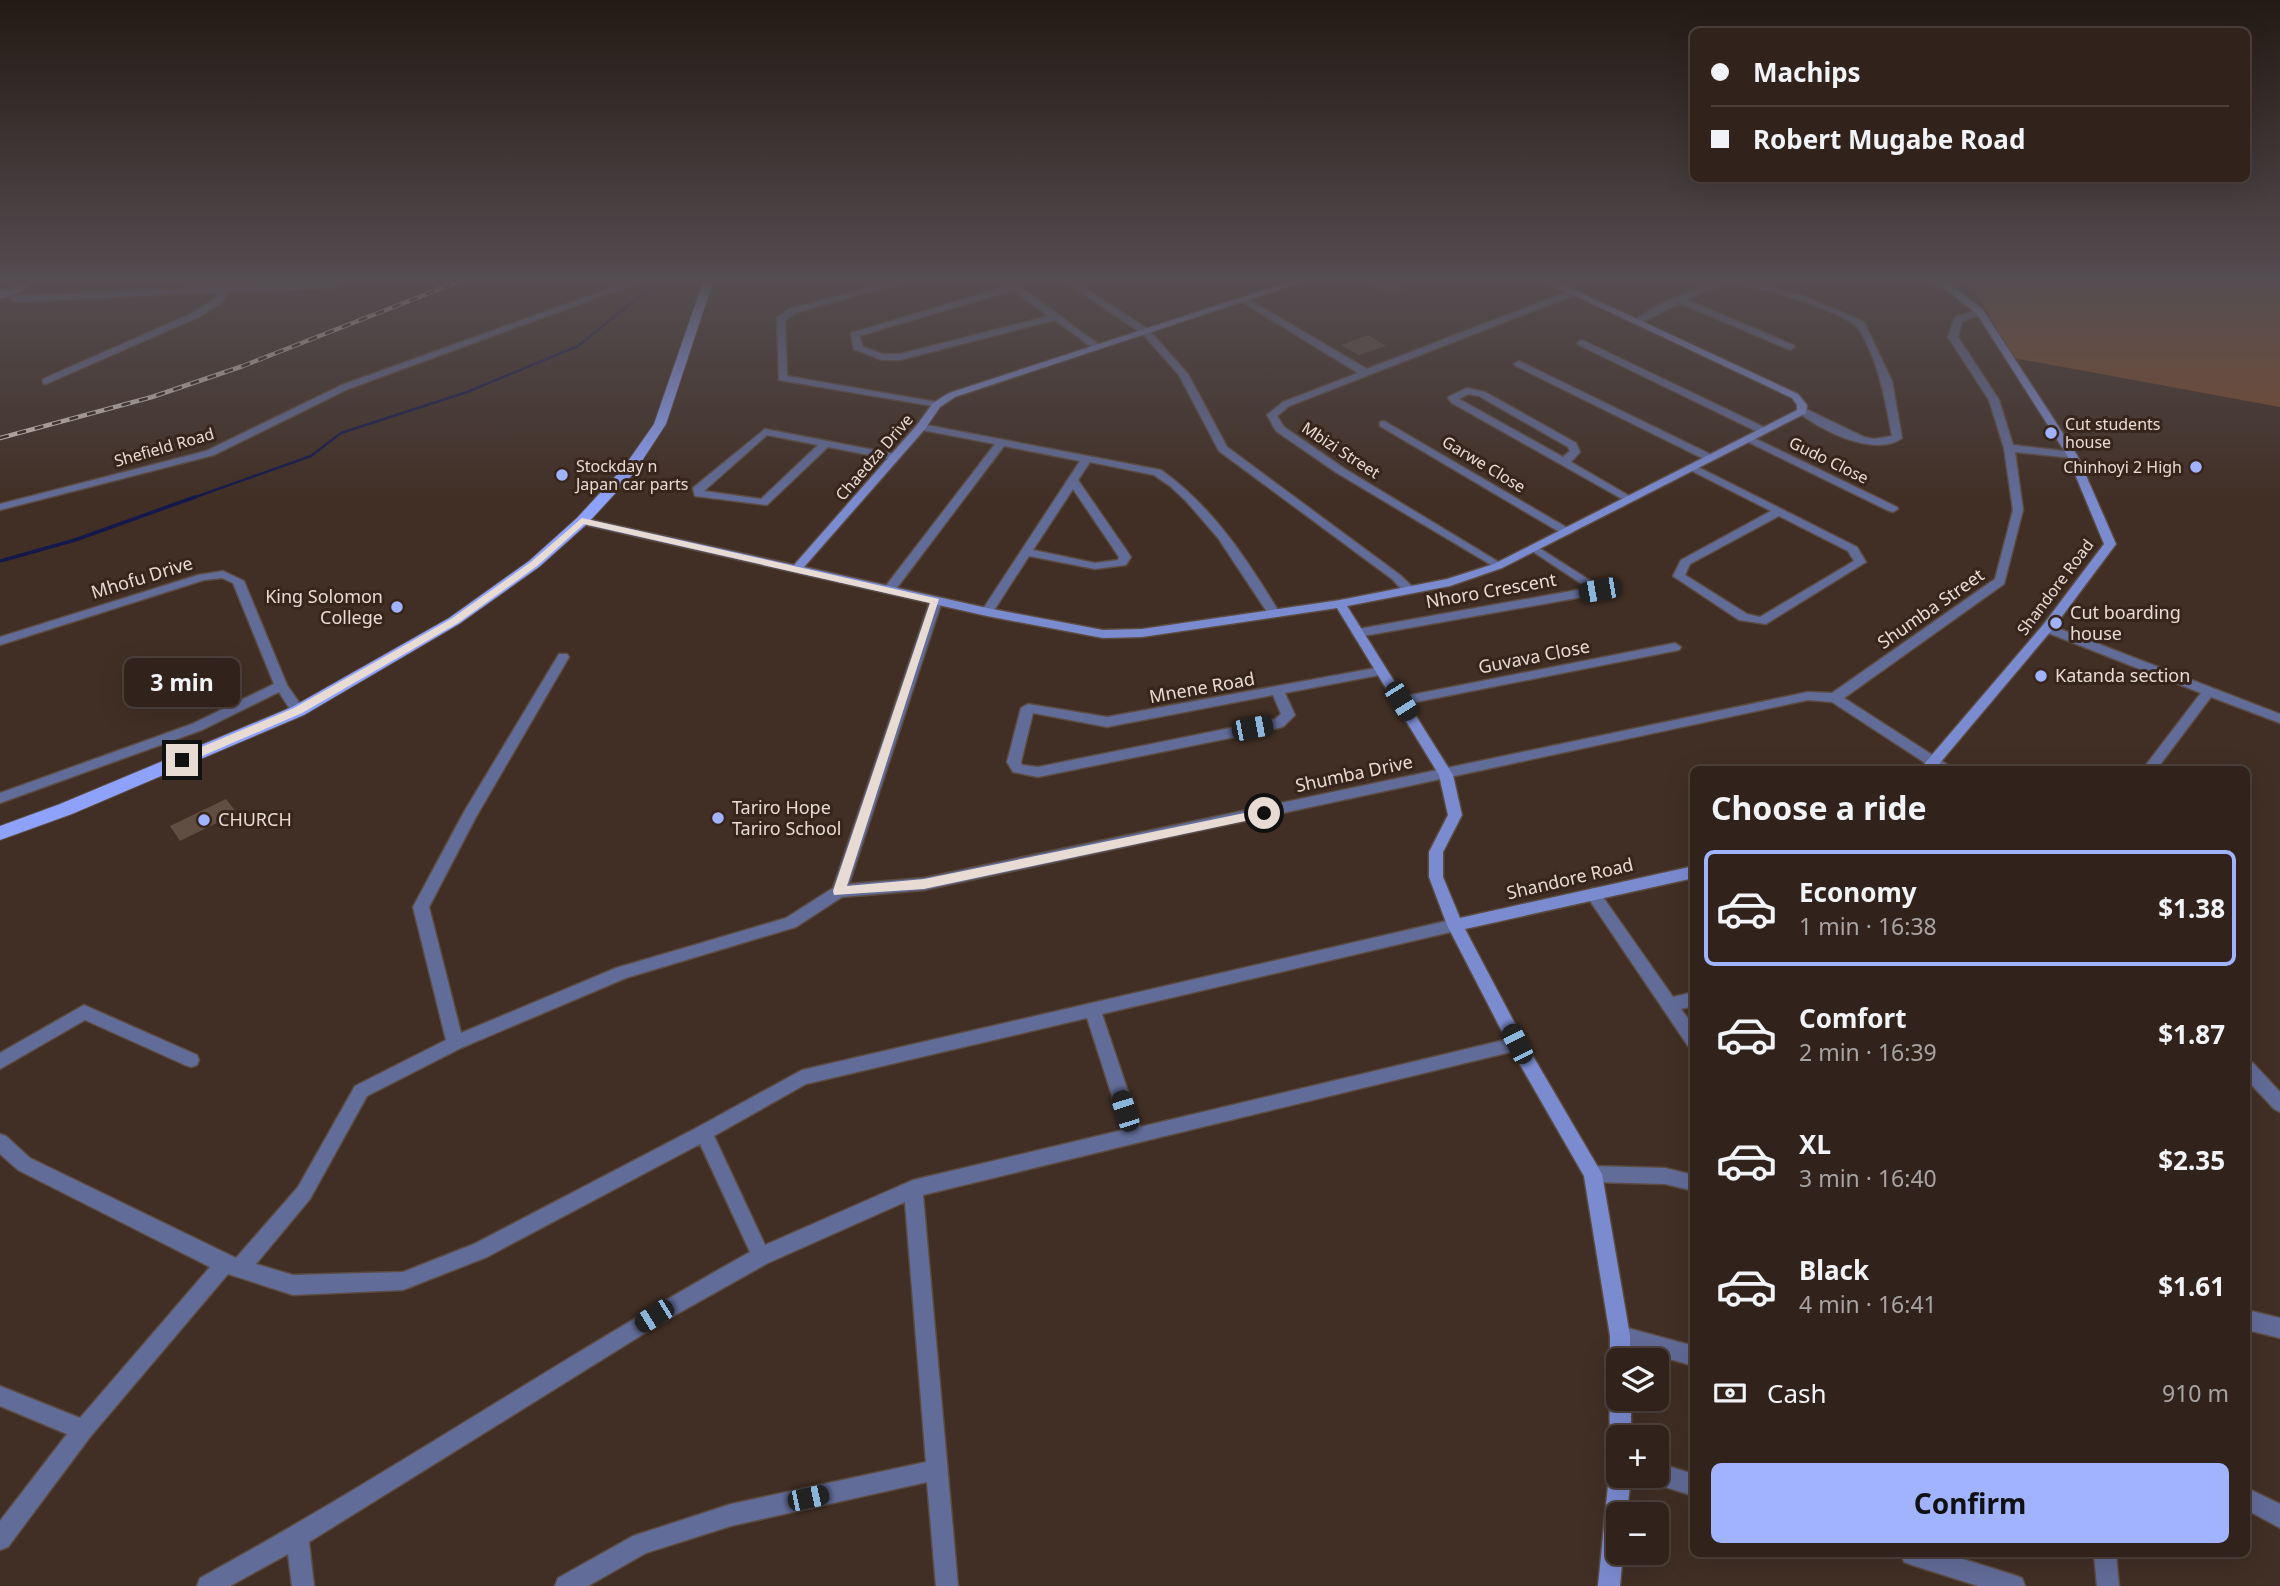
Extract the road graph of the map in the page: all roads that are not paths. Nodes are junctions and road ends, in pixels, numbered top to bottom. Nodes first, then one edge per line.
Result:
1 (109, 353) edge
2 (439, 353) edge
3 (684, 353) edge
4 (781, 353) edge
5 (872, 353) edge
6 (916, 353) edge
7 (1079, 353) edge
8 (1165, 353) edge
9 (1332, 353) edge
10 (1417, 353) edge
11 (1603, 353) edge
12 (1705, 353) edge
13 (1874, 353) edge
14 (1963, 353) edge
15 (2006, 353) edge
16 (1519, 365) dead end
17 (1366, 373) junction
18 (46, 381) dead end
19 (936, 405) junction
20 (1802, 408) junction
21 (1384, 424) dead end
22 (921, 427) junction
23 (1764, 431) junction
24 (1750, 439) junction
25 (825, 444) junction
26 (1000, 444) junction
27 (2009, 448) junction
28 (2072, 455) junction
29 (895, 457) junction
30 (1710, 458) junction
31 (1086, 460) junction
32 (1564, 462) junction
33 (1692, 467) junction
34 (1073, 481) junction
35 (1628, 498) junction
36 (0, 507) edge
37 (1893, 509) dead end
38 (1780, 511) junction
39 (582, 521) junction
40 (1567, 532) junction
41 (1536, 549) junction
42 (1026, 552) junction
43 (1498, 566) junction
44 (796, 570) junction
45 (890, 590) junction
46 (1409, 590) junction
47 (936, 601) junction
48 (1340, 604) junction
49 (987, 612) junction
50 (1273, 612) junction
51 (2047, 628) junction
52 (1358, 633) junction
53 (0, 641) edge
54 (1675, 647) dead end
55 (563, 657) dead end
56 (1381, 671) junction
57 (281, 686) junction
58 (1278, 691) junction
59 (2208, 692) junction
60 (1835, 698) junction
61 (1401, 701) junction
62 (298, 711) junction
63 (2280, 719) edge
64 (1935, 766) edge
65 (1937, 766) edge
66 (2152, 766) edge
67 (1446, 775) junction
68 (0, 798) edge
69 (0, 834) edge
70 (1690, 873) edge
71 (839, 891) junction
72 (1592, 894) junction
73 (1455, 925) junction
74 (1690, 1000) edge
75 (1670, 1005) junction
76 (1092, 1009) junction
77 (1690, 1035) edge
78 (455, 1043) junction
79 (1517, 1044) junction
80 (191, 1060) dead end
81 (0, 1062) edge
82 (2250, 1071) edge
83 (2280, 1104) edge
84 (704, 1133) junction
85 (1134, 1136) junction
86 (0, 1142) edge
87 (1593, 1174) junction
88 (1690, 1182) edge
89 (913, 1189) junction
90 (761, 1256) junction
91 (233, 1266) junction
92 (2250, 1321) edge
93 (2280, 1328) edge
94 (1620, 1336) junction
95 (1620, 1348) edge
96 (1690, 1355) edge
97 (0, 1396) edge
98 (83, 1430) junction
99 (936, 1471) junction
100 (1669, 1478) edge
101 (1690, 1484) edge
102 (1619, 1488) edge
103 (2250, 1500) edge
104 (2280, 1517) edge
105 (298, 1537) junction
106 (0, 1539) edge
107 (1922, 1557) edge
108 (2105, 1557) edge
109 (208, 1586) edge
110 (303, 1586) edge
111 (566, 1586) edge
112 (947, 1586) edge
113 (1609, 1586) edge
114 (2014, 1586) edge
115 (2108, 1586) edge

1 - 18 street
2 - 36 street, Shefield Road
3 - 39 main road
4 - 19 street
5 - 6 street
7 - 19 street, Chaedza Drive
8 - 46 street
9 - 17 street
10 - 17 street, Mbizi Street
11 - 23 street
12 - 20 street
13 - 20 street
14 - 27 street, Shumba Street
15 - 28 street, Shandore Road
16 - 30 street
17 - 43 street, Mbizi Street
19 - 22 street, Chaedza Drive
20 - 23 street
21 - 40 street, Garwe Close
22 - 26 street
22 - 29 street, Chaedza Drive
23 - 24 street
24 - 30 street
24 - 37 street, Gudo Close
25 - 25 street
25 - 29 street
26 - 31 street
26 - 45 street
27 - 28 street
27 - 60 street, Shumba Street
28 - 51 street, Shandore Road
29 - 44 street, Chaedza Drive
30 - 33 street
31 - 34 street
31 - 50 street
32 - 32 street
32 - 35 street
33 - 35 street
33 - 38 street
34 - 42 street
34 - 42 street
35 - 40 street
38 - 38 street
39 - 44 street
39 - 62 main road
40 - 41 street
41 - 43 street
41 - 52 street, Nhoro Crescent
42 - 49 street
43 - 46 street
44 - 45 street
45 - 47 street
46 - 48 street
47 - 49 street
47 - 71 street
48 - 50 street
48 - 52 street
49 - 50 street
51 - 59 street
51 - 65 street, Shandore Road
52 - 56 street
53 - 57 street, Mhofu Drive
54 - 61 street, Guvava Close
55 - 78 street
56 - 58 street, Mnene Road
56 - 61 street
57 - 62 street, Mhofu Drive
57 - 68 street
58 - 58 street, Mnene Road
59 - 63 street
59 - 66 street
60 - 64 street
60 - 67 street, Shumba Drive
61 - 67 street
62 - 69 main road
67 - 71 street, Shumba Drive
67 - 73 street
70 - 72 street, Shandore Road
71 - 78 street
72 - 73 street, Shandore Road
72 - 75 street
73 - 76 street
73 - 79 street
74 - 75 street
75 - 77 street
76 - 84 street
76 - 85 street
78 - 91 street
79 - 85 street
79 - 87 street
80 - 81 street
82 - 83 street
84 - 90 street
84 - 91 street
85 - 89 street
86 - 91 street
87 - 88 street
87 - 94 street
89 - 90 street
89 - 99 street
90 - 105 street
91 - 98 street
92 - 93 street
94 - 95 street
94 - 96 street
97 - 98 street
98 - 106 street
99 - 111 street
99 - 112 street
100 - 101 street
102 - 113 street
103 - 104 street
105 - 109 street
105 - 110 street
107 - 114 street
108 - 115 street

